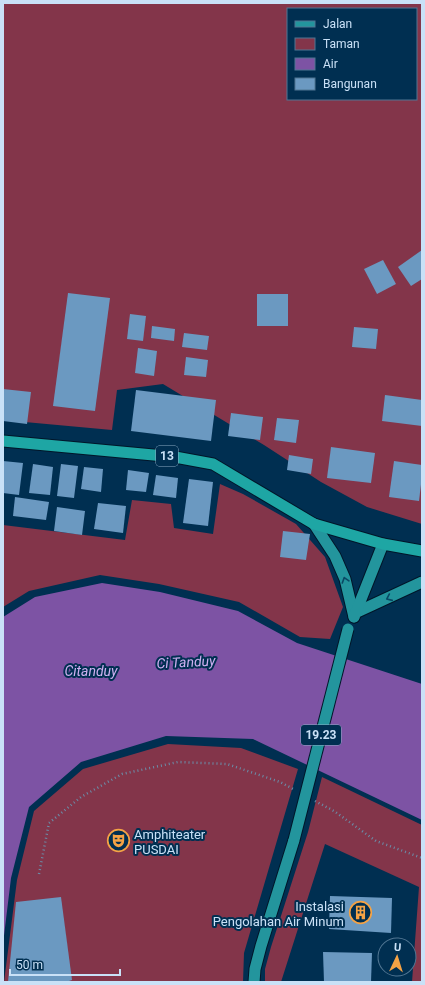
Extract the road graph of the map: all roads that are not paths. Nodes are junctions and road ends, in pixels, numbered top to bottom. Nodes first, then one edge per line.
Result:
1 (3, 440) edge
2 (314, 524) junction
3 (383, 544) junction
4 (422, 551) edge
5 (422, 582) edge
6 (354, 615) junction
7 (254, 982) edge

1 - 2 highway, 13
2 - 3 highway, 13
6 -> 2 main road
3 - 4 highway, 13
3 - 6 main road, 19.23
5 -> 6 main road
6 - 7 main road, 19.23, bridge

